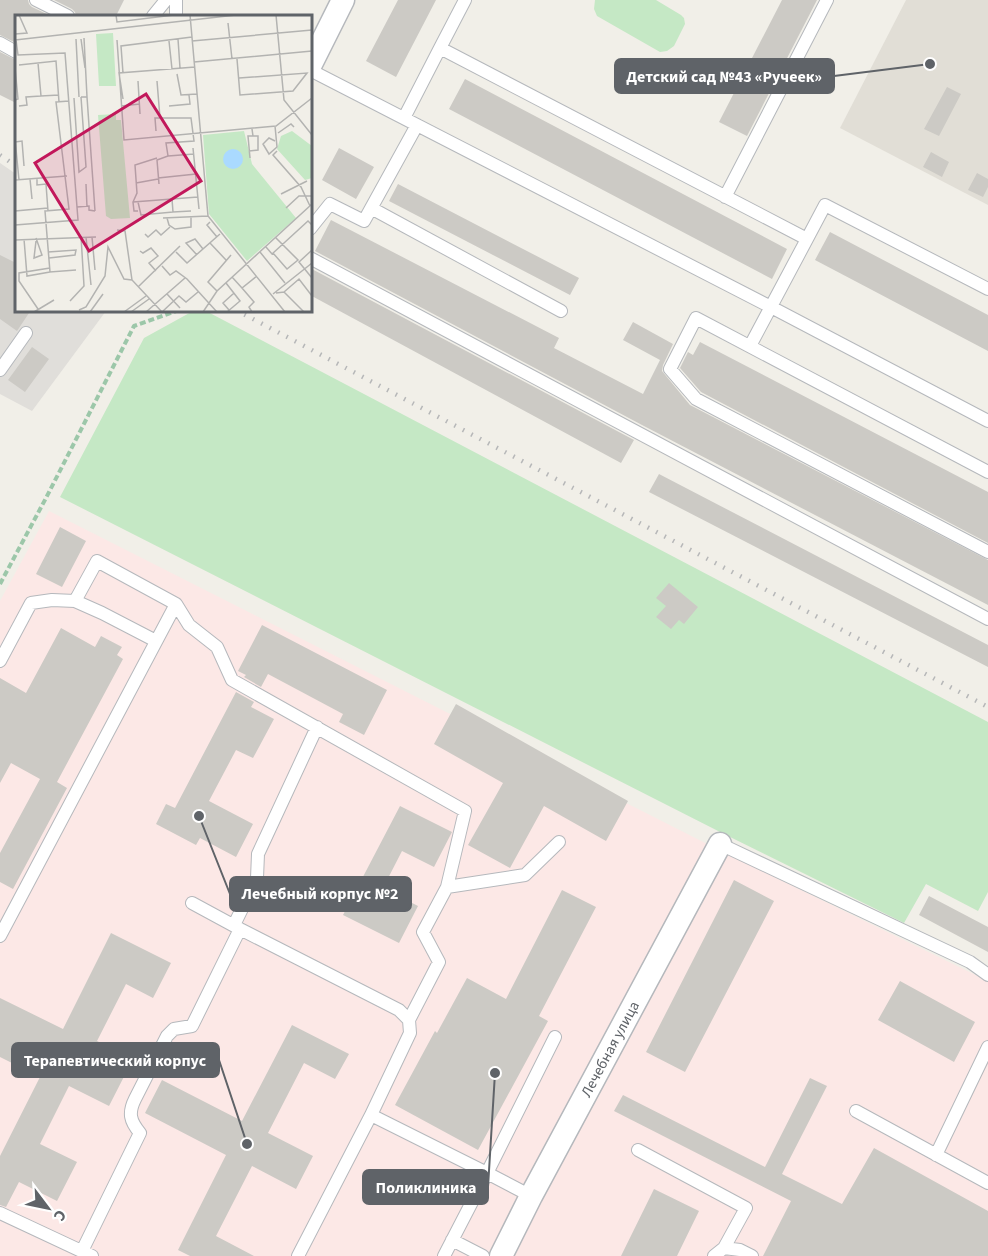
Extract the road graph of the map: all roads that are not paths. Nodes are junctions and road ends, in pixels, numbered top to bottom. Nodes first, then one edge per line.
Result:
1 (36, 0) edge
2 (343, 0) edge
3 (465, 0) edge
4 (828, 0) edge
5 (161, 1) edge
6 (66, 15) edge
7 (154, 15) edge
8 (0, 44) edge
9 (440, 48) junction
10 (15, 52) edge
11 (312, 64) edge
12 (312, 69) edge
13 (404, 118) junction
14 (417, 125) junction
15 (725, 197) junction
16 (371, 208) junction
17 (312, 226) edge
18 (807, 239) junction
19 (312, 259) edge
20 (988, 289) edge
21 (771, 307) junction
22 (561, 311) dead end
23 (26, 333) dead end
24 (750, 346) junction
25 (0, 370) edge
26 (988, 421) edge
27 (988, 472) edge
28 (988, 552) edge
29 (75, 601) junction
30 (176, 604) junction
31 (988, 619) edge
32 (156, 641) junction
33 (0, 661) edge
34 (316, 727) junction
35 (559, 842) dead end
36 (720, 844) joint
37 (447, 887) junction
38 (192, 903) dead end
39 (237, 927) junction
40 (0, 935) edge
41 (988, 975) edge
42 (409, 1020) junction
43 (555, 1037) dead end
44 (988, 1047) edge
45 (856, 1112) dead end
46 (370, 1115) junction
47 (638, 1150) dead end
48 (936, 1155) junction
49 (487, 1173) junction
50 (988, 1183) edge
51 (531, 1196) junction
52 (0, 1213) edge
53 (452, 1240) junction
54 (724, 1248) junction
55 (87, 1254) edge
56 (298, 1256) edge
57 (444, 1256) edge
58 (483, 1256) edge
59 (501, 1256) edge
60 (714, 1256) edge
61 (752, 1256) edge

1 - 6 lane
2 - 11 street
3 - 9 lane
4 - 15 lane
5 - 7 lane
8 - 10 lane
9 - 13 lane
9 - 15 lane
12 - 13 lane
13 - 14 lane
14 - 16 lane
14 - 21 lane
15 - 18 lane
16 - 17 lane
16 - 22 lane
18 - 20 lane
18 - 21 lane
19 - 31 lane
21 - 24 lane
21 - 26 lane
23 - 25 lane
24 - 27 lane
24 - 28 lane
29 - 30 lane
29 - 32 lane
29 - 33 lane
30 - 32 lane
30 - 34 lane
32 - 40 lane
34 - 37 lane
34 - 39 lane
35 - 37 lane
36 - 41 lane
36 - 51 street, Лечебная улица
37 - 42 lane
38 - 39 lane
39 - 42 lane
39 - 55 lane
42 - 46 lane
43 - 49 lane
44 - 48 lane
45 - 48 lane
46 - 49 lane
46 - 56 lane
47 - 54 lane
48 - 50 lane
49 - 51 lane
49 - 53 lane
51 - 59 street, Лечебная улица
52 - 55 lane
53 - 57 lane
53 - 58 lane
54 - 60 lane
54 - 61 lane

